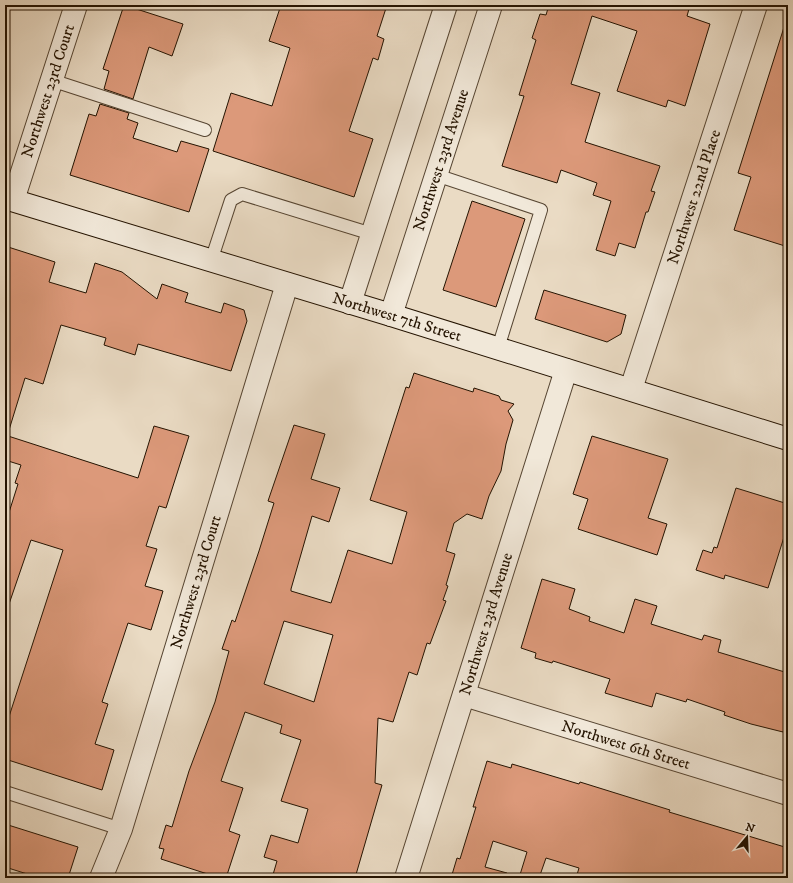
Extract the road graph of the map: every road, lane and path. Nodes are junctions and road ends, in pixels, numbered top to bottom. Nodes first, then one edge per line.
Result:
1 (76, 5) edge
2 (446, 5) edge
3 (491, 5) edge
4 (756, 5) edge
5 (51, 80) junction
6 (205, 130) dead end
7 (436, 175) junction
8 (9, 199) edge
9 (372, 234) junction
10 (211, 261) junction
11 (287, 284) junction
12 (350, 303) junction
13 (392, 315) junction
14 (498, 348) junction
15 (566, 370) junction
16 (631, 389) junction
17 (788, 439) edge
18 (464, 695) junction
19 (5, 792) edge
20 (788, 794) edge
21 (121, 829) junction
22 (100, 878) edge
23 (406, 878) edge

1 - 5 street, Northwest 23rd Court
2 - 9 street
3 - 7 street, Northwest 23rd Avenue
4 - 16 street, Northwest 22nd Place
5 - 6 lane
5 - 8 street, Northwest 23rd Court
7 - 13 street, Northwest 23rd Avenue
7 - 14 lane
8 - 10 street, Northwest 7th Street
9 - 10 lane
9 - 12 street
10 - 11 street, Northwest 7th Street
11 - 12 street, Northwest 7th Street
11 - 21 street, Northwest 23rd Court
12 - 13 street, Northwest 7th Street
13 - 14 street, Northwest 7th Street
14 - 15 street, Northwest 7th Street
15 - 16 street, Northwest 7th Street
15 - 18 street, Northwest 23rd Avenue
16 - 17 street, Northwest 7th Street
18 - 20 street, Northwest 6th Street
18 - 23 street, Northwest 23rd Avenue
19 - 21 lane
21 - 22 street, Northwest 23rd Court

